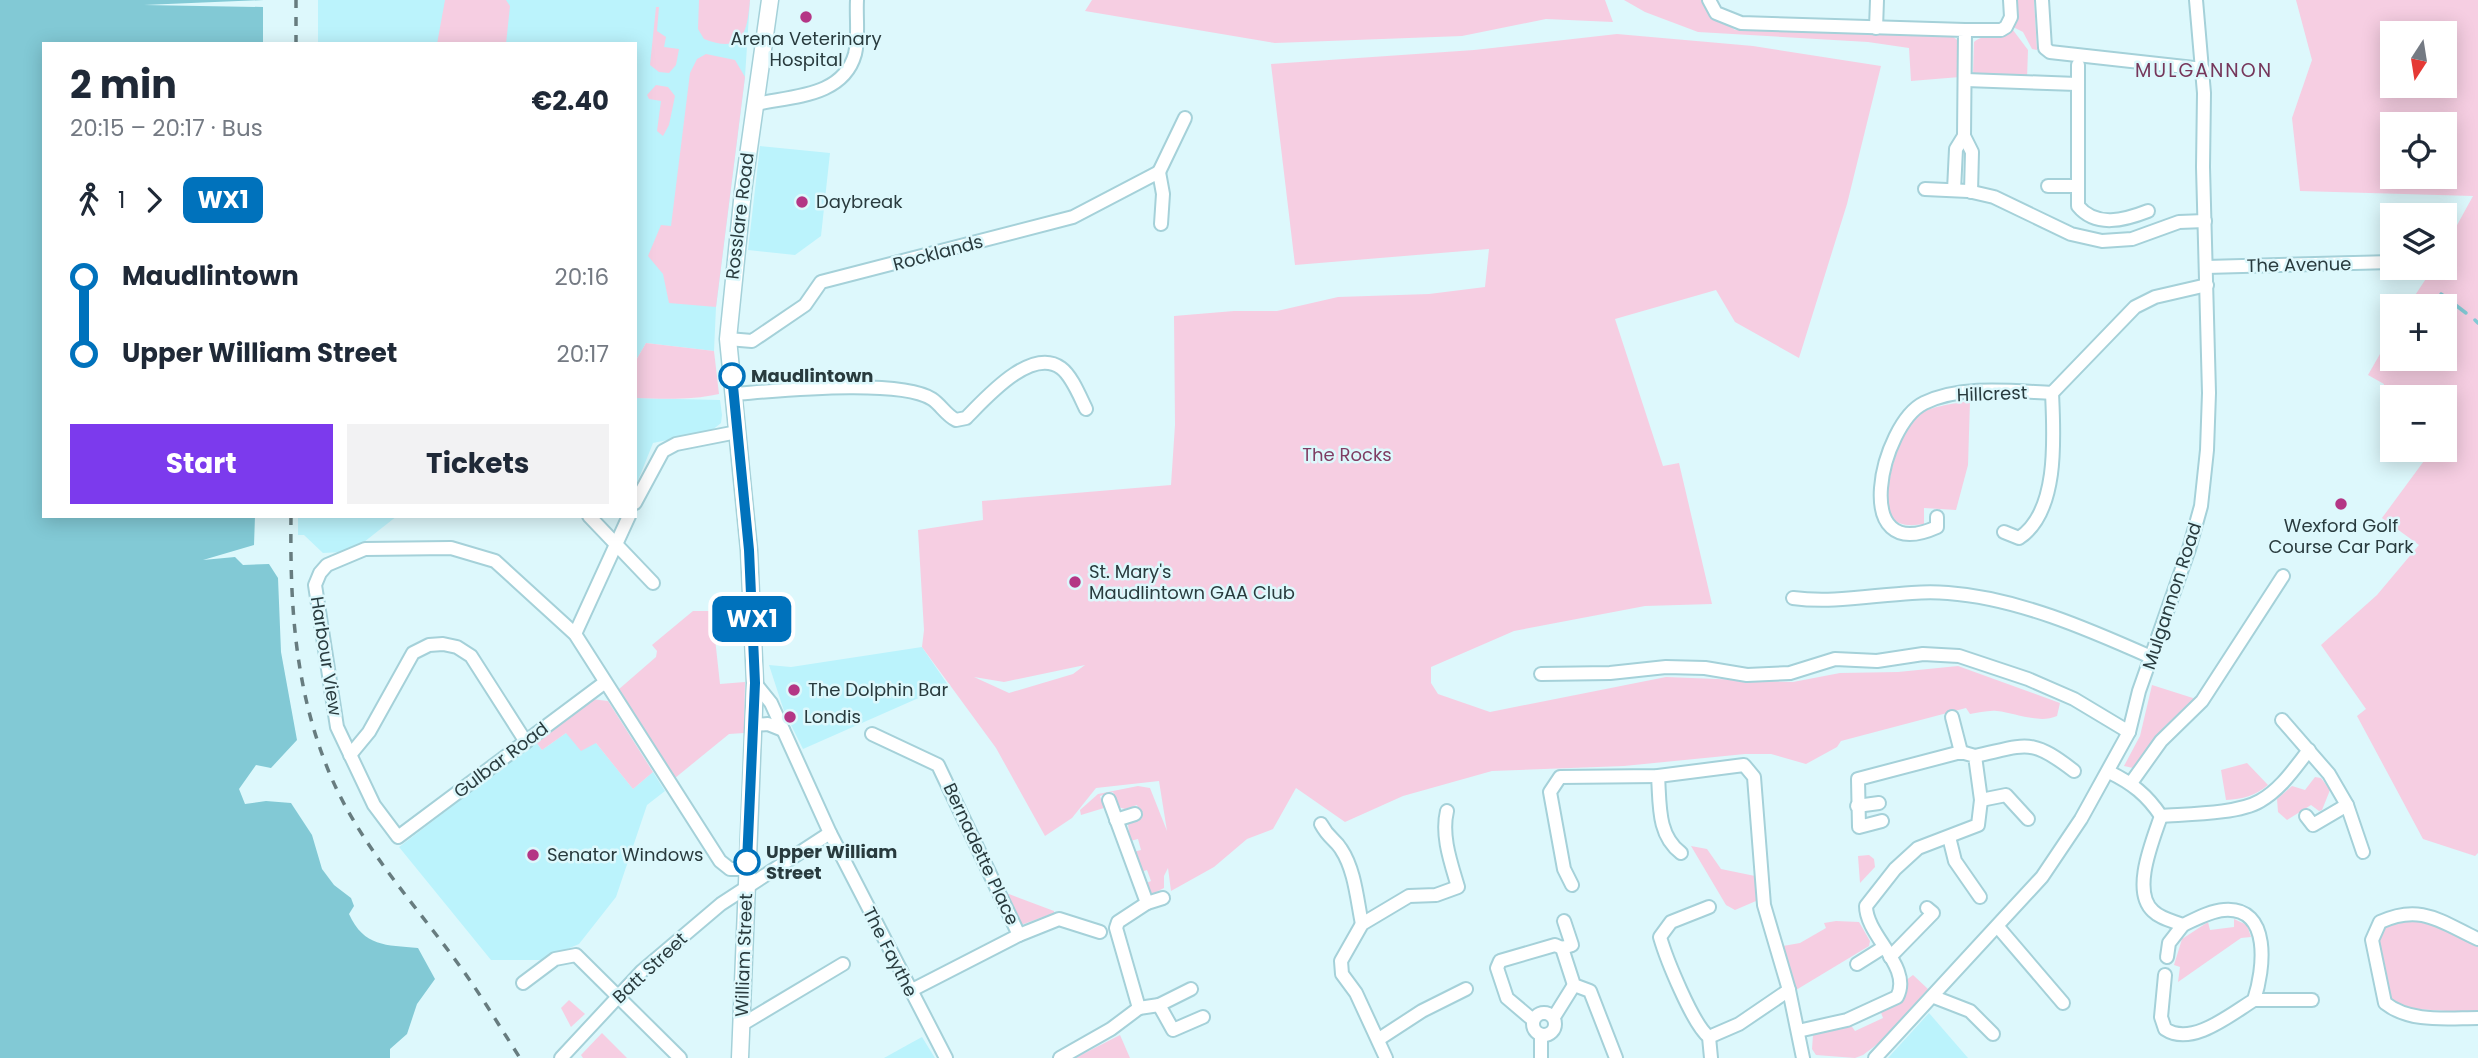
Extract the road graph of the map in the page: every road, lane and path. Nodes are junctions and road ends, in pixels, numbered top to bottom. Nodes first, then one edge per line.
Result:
1 (770, 0) edge
2 (857, 0) edge
3 (1709, 0) edge
4 (1877, 0) edge
5 (2010, 0) edge
6 (2042, 0) edge
7 (2196, 0) edge
8 (1876, 28) junction
9 (1965, 30) junction
10 (2078, 65) dead end
11 (2203, 69) junction
12 (1966, 80) junction
13 (2077, 83) junction
14 (756, 104) junction
15 (1185, 118) dead end
16 (1964, 136) junction
17 (1159, 172) junction
18 (2048, 186) dead end
19 (2077, 186) junction
20 (1926, 189) dead end
21 (1954, 190) junction
22 (1971, 192) junction
23 (2148, 211) dead end
24 (2205, 221) junction
25 (1161, 224) dead end
26 (2380, 262) edge
27 (2206, 267) junction
28 (2207, 285) junction
29 (728, 338) junction
30 (2052, 393) junction
31 (733, 394) junction
32 (1086, 409) dead end
33 (737, 432) junction
34 (637, 499) edge
35 (1937, 517) dead end
36 (591, 518) edge
37 (628, 518) edge
38 (2004, 532) dead end
39 (616, 545) junction
40 (2283, 576) dead end
41 (653, 583) dead end
42 (1793, 598) dead end
43 (575, 634) junction
44 (2151, 657) junction
45 (1541, 674) dead end
46 (604, 683) junction
47 (755, 683) junction
48 (1952, 717) dead end
49 (2282, 720) dead end
50 (753, 724) junction
51 (783, 730) junction
52 (2129, 732) junction
53 (872, 734) dead end
54 (526, 741) junction
55 (2309, 750) junction
56 (1961, 752) junction
57 (350, 755) junction
58 (1975, 756) junction
59 (2074, 771) dead end
60 (2109, 772) junction
61 (1658, 776) junction
62 (2131, 783) junction
63 (1109, 800) dead end
64 (1981, 800) junction
65 (1879, 803) dead end
66 (2347, 805) junction
67 (1857, 806) junction
68 (1447, 811) dead end
69 (1135, 814) dead end
70 (2161, 816) junction
71 (2306, 816) dead end
72 (2028, 819) dead end
73 (1116, 820) junction
74 (1882, 821) dead end
75 (1321, 824) dead end
76 (830, 833) junction
77 (398, 837) joint
78 (1949, 837) junction
79 (2363, 852) dead end
80 (1681, 853) dead end
81 (746, 869) junction
82 (1572, 885) dead end
83 (746, 887) junction
84 (1980, 897) dead end
85 (1163, 898) dead end
86 (1147, 903) junction
87 (1709, 907) dead end
88 (1927, 908) dead end
89 (1564, 921) dead end
90 (1362, 924) junction
91 (2183, 925) junction
92 (1998, 927) junction
93 (1100, 932) dead end
94 (1019, 935) junction
95 (2478, 939) edge
96 (1562, 948) junction
97 (1887, 952) junction
98 (2167, 957) dead end
99 (843, 964) dead end
100 (1857, 964) dead end
101 (2165, 975) dead end
102 (523, 983) dead end
103 (1574, 985) junction
104 (1191, 989) dead end
105 (1466, 989) dead end
106 (1789, 990) junction
107 (910, 991) junction
108 (619, 996) junction
109 (1934, 997) junction
110 (2255, 1000) junction
111 (2312, 1000) dead end
112 (2063, 1003) dead end
113 (1159, 1005) junction
114 (1139, 1008) junction
115 (1203, 1017) dead end
116 (1554, 1017) junction
117 (2478, 1018) edge
118 (1533, 1020) junction
119 (741, 1025) junction
120 (1798, 1031) junction
121 (1993, 1034) dead end
122 (1541, 1035) junction
123 (1709, 1037) junction
124 (1378, 1039) junction
125 (561, 1058) edge
126 (680, 1058) edge
127 (740, 1058) edge
128 (946, 1058) edge
129 (1059, 1058) edge
130 (1386, 1058) edge
131 (1541, 1058) edge
132 (1616, 1058) edge
133 (1711, 1058) edge
134 (1803, 1058) edge
135 (1875, 1058) edge

1 - 14 main road, Rosslare Road
2 - 14 street
3 - 8 street
4 - 8 street
5 - 9 street
6 - 11 street
7 - 11 street, Mulgannon Road
8 - 9 street
9 - 12 street
10 - 13 street
11 - 24 street, Mulgannon Road
12 - 13 street
12 - 16 street
13 - 19 street
14 - 29 main road, Rosslare Road
15 - 17 street
16 - 21 street
16 - 22 street
17 - 25 street
17 - 29 street, Rocklands
18 - 19 street
19 - 23 street
20 - 21 street
21 - 22 street
22 - 24 street
24 - 27 street, Mulgannon Road
26 - 27 street, The Avenue
27 - 28 street, Mulgannon Road
28 - 30 street, Hillcrest
28 - 44 street, Mulgannon Road
29 - 31 main road, Rosslare Road
30 - 35 street, Hillcrest
30 - 38 street, Hillcrest
31 - 32 street
31 - 33 main road, Rosslare Road
33 - 34 street
33 - 47 main road
36 - 39 street
37 - 39 street
39 - 41 street
39 - 43 street
40 - 62 street
42 - 44 street
43 - 46 street
43 - 57 street, Harbour View
44 - 52 street, Mulgannon Road
45 - 52 street
46 - 54 street, Gulbar Road
46 - 81 street
47 - 50 main road, William Street
47 - 51 street, The Faythe
48 - 56 street
49 - 55 street
50 - 51 street
50 - 81 main road, William Street
51 - 76 street, The Faythe
52 - 60 street, Mulgannon Road
53 - 94 street, Bernadette Place
54 - 57 street
54 - 77 street, Gulbar Road
55 - 66 street
55 - 70 street
56 - 58 street
56 - 67 street
57 - 77 street, Harbour View
58 - 59 street
58 - 64 street
60 - 62 street
60 - 92 street, Mulgannon Road
61 - 80 street
61 - 82 street
61 - 106 street
62 - 70 street
63 - 73 street
64 - 72 street
64 - 78 street
65 - 67 street
66 - 71 street
66 - 79 street
67 - 74 street
68 - 90 street
69 - 73 street
70 - 91 street
73 - 86 street
75 - 90 street
76 - 83 street, Batt Street
76 - 107 street, The Faythe
78 - 84 street
78 - 97 street
81 - 83 main road, William Street
83 - 108 street, Batt Street
83 - 119 main road, William Street
85 - 86 street
86 - 114 street
87 - 123 street
88 - 97 street
89 - 96 street
90 - 124 street
91 - 98 street
91 - 110 street
92 - 109 street, Mulgannon Road
92 - 112 street
93 - 94 street, Bernadette Place
94 - 107 street, Bernadette Place
95 - 117 street
96 - 103 street
96 - 118 street
97 - 100 street
97 - 120 street
99 - 119 street
101 - 110 street
102 - 108 street
103 - 116 street
103 - 132 street
104 - 113 street
105 - 124 street
106 - 120 street
106 - 123 street
107 - 128 street, The Faythe
108 - 125 street, Batt Street
108 - 126 street
109 - 121 street
109 - 135 street, Mulgannon Road
110 - 111 street
113 - 114 street
113 - 115 street
114 - 129 street
116 - 118 street
116 - 122 street
118 - 122 street
119 - 127 main road, William Street
120 - 134 street
122 - 131 street
123 - 133 street
124 - 130 street

